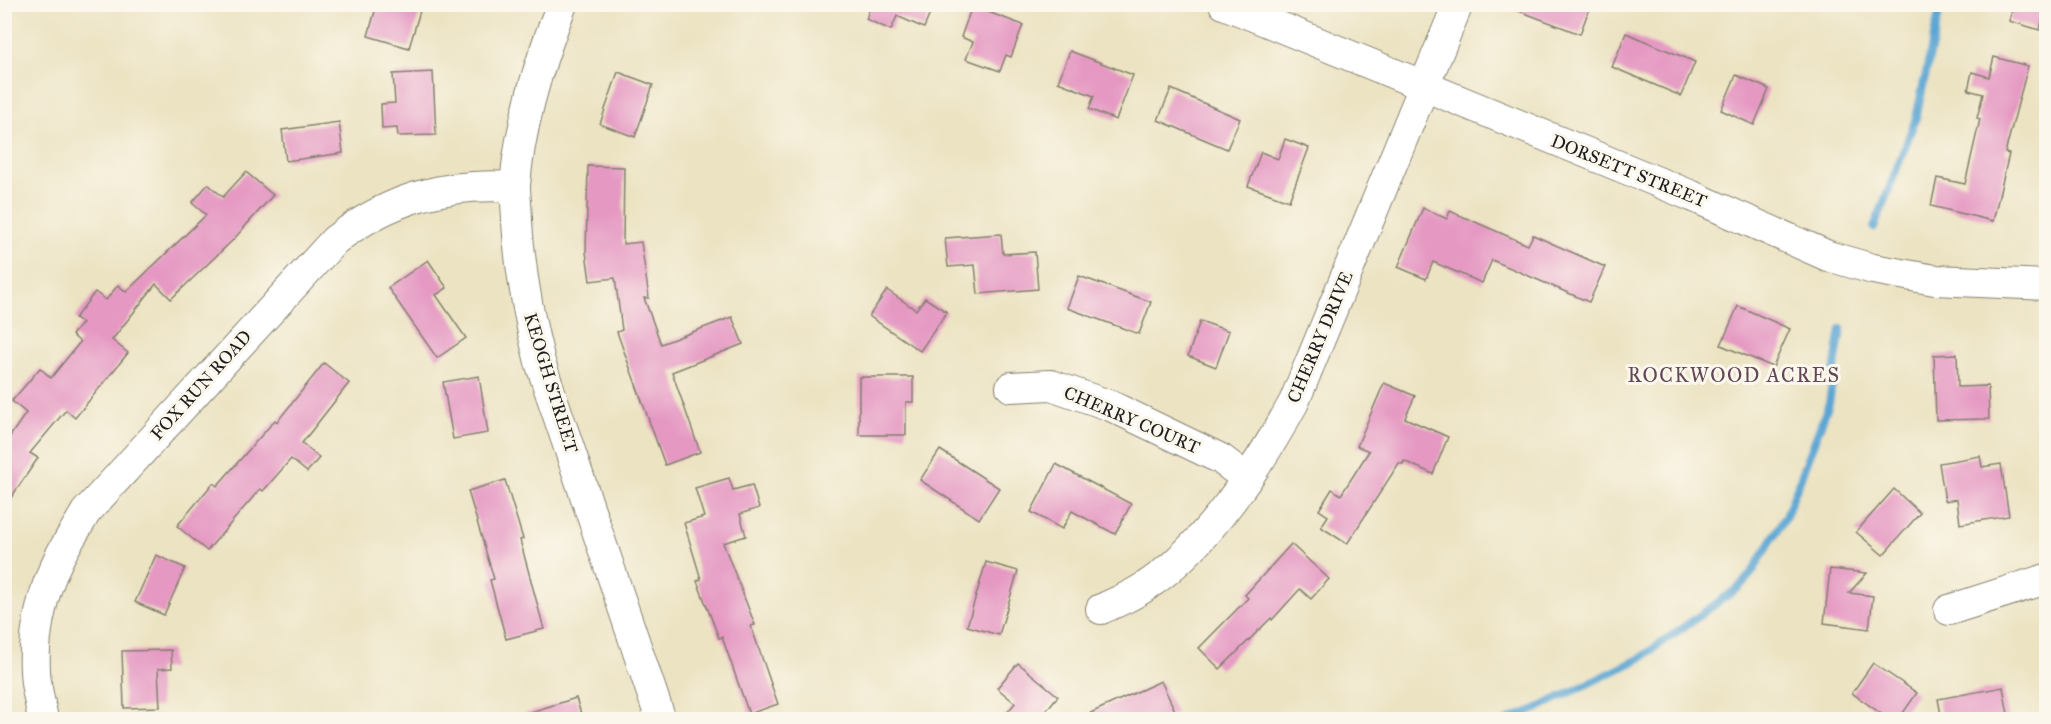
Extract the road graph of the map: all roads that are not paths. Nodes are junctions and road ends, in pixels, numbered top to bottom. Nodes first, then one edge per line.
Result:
1 (562, 4) edge
2 (1224, 4) edge
3 (1458, 4) edge
4 (1425, 87) junction
5 (515, 186) junction
6 (2046, 285) edge
7 (1011, 387) dead end
8 (1246, 478) junction
9 (2046, 579) edge
10 (1101, 609) dead end
11 (1950, 610) dead end
12 (43, 720) edge
13 (661, 720) edge

1 - 5 street, KEOGH STREET
2 - 4 street, DORSETT STREET
3 - 4 street, CHERRY DRIVE
4 - 6 street, DORSETT STREET
4 - 8 street, CHERRY DRIVE
5 - 12 street, FOX RUN ROAD
5 - 13 street, KEOGH STREET
7 - 8 street, CHERRY COURT
8 - 10 street, CHERRY DRIVE
9 - 11 street

